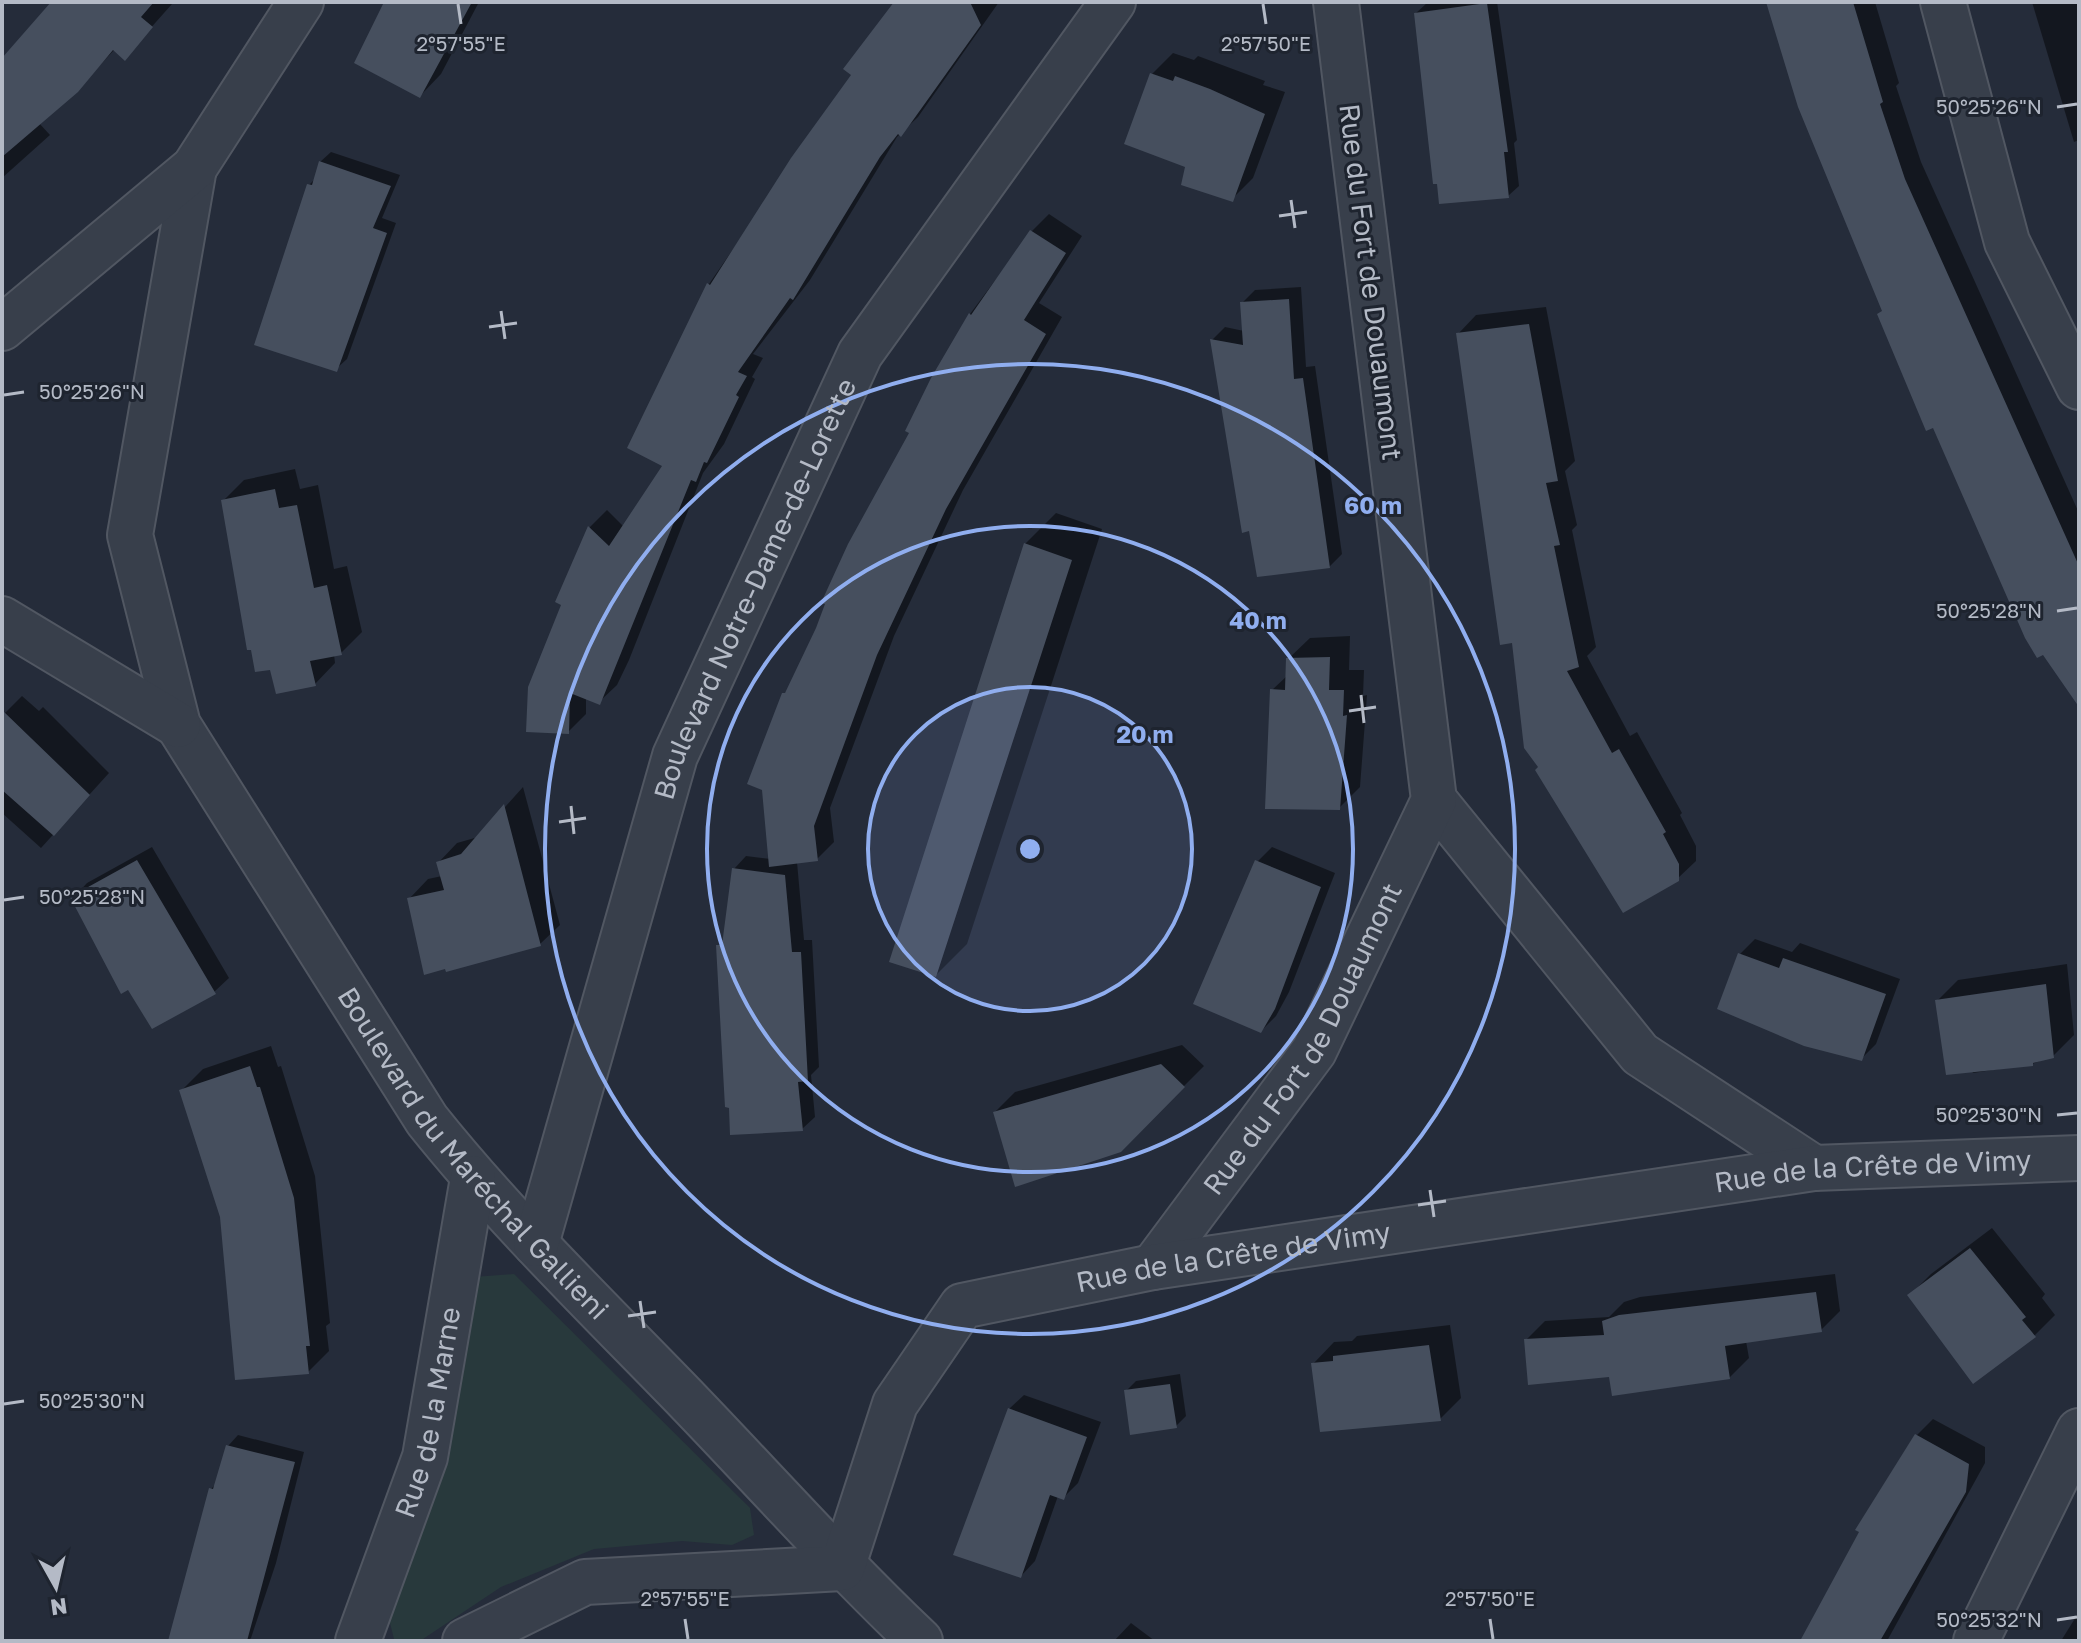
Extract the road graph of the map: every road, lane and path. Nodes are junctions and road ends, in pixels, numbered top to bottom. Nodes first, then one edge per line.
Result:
1 (301, 2) edge
2 (1113, 2) edge
3 (1336, 2) edge
4 (1943, 2) edge
5 (194, 168) junction
6 (2, 328) edge
7 (2079, 387) edge
8 (2, 619) edge
9 (178, 725) junction
10 (1434, 800) junction
11 (2079, 1158) edge
12 (1814, 1168) junction
13 (473, 1178) junction
14 (536, 1244) junction
15 (1153, 1267) junction
16 (2079, 1431) edge
17 (842, 1568) junction
18 (358, 1641) edge
19 (465, 1641) edge
20 (920, 1641) edge
21 (1976, 1641) edge

1 - 5 street
2 - 14 street, Boulevard Notre-Dame-de-Lorette
3 - 10 street, Rue du Fort de Douaumont
4 - 7 street
5 - 6 street
5 - 9 street
8 - 9 street
9 - 13 street, Boulevard du Maréchal Gallieni
10 - 12 street
10 - 15 street, Rue du Fort de Douaumont
11 - 12 street, Rue de la Crête de Vimy
12 - 15 street, Rue de la Crête de Vimy
13 - 14 street, Boulevard du Maréchal Gallieni
13 - 18 street, Rue de la Marne
14 - 17 street, Boulevard du Maréchal Gallieni
15 - 17 street, Rue de la Crête de Vimy
16 - 21 street
17 - 19 street
17 - 20 street, Boulevard du Maréchal Gallieni

